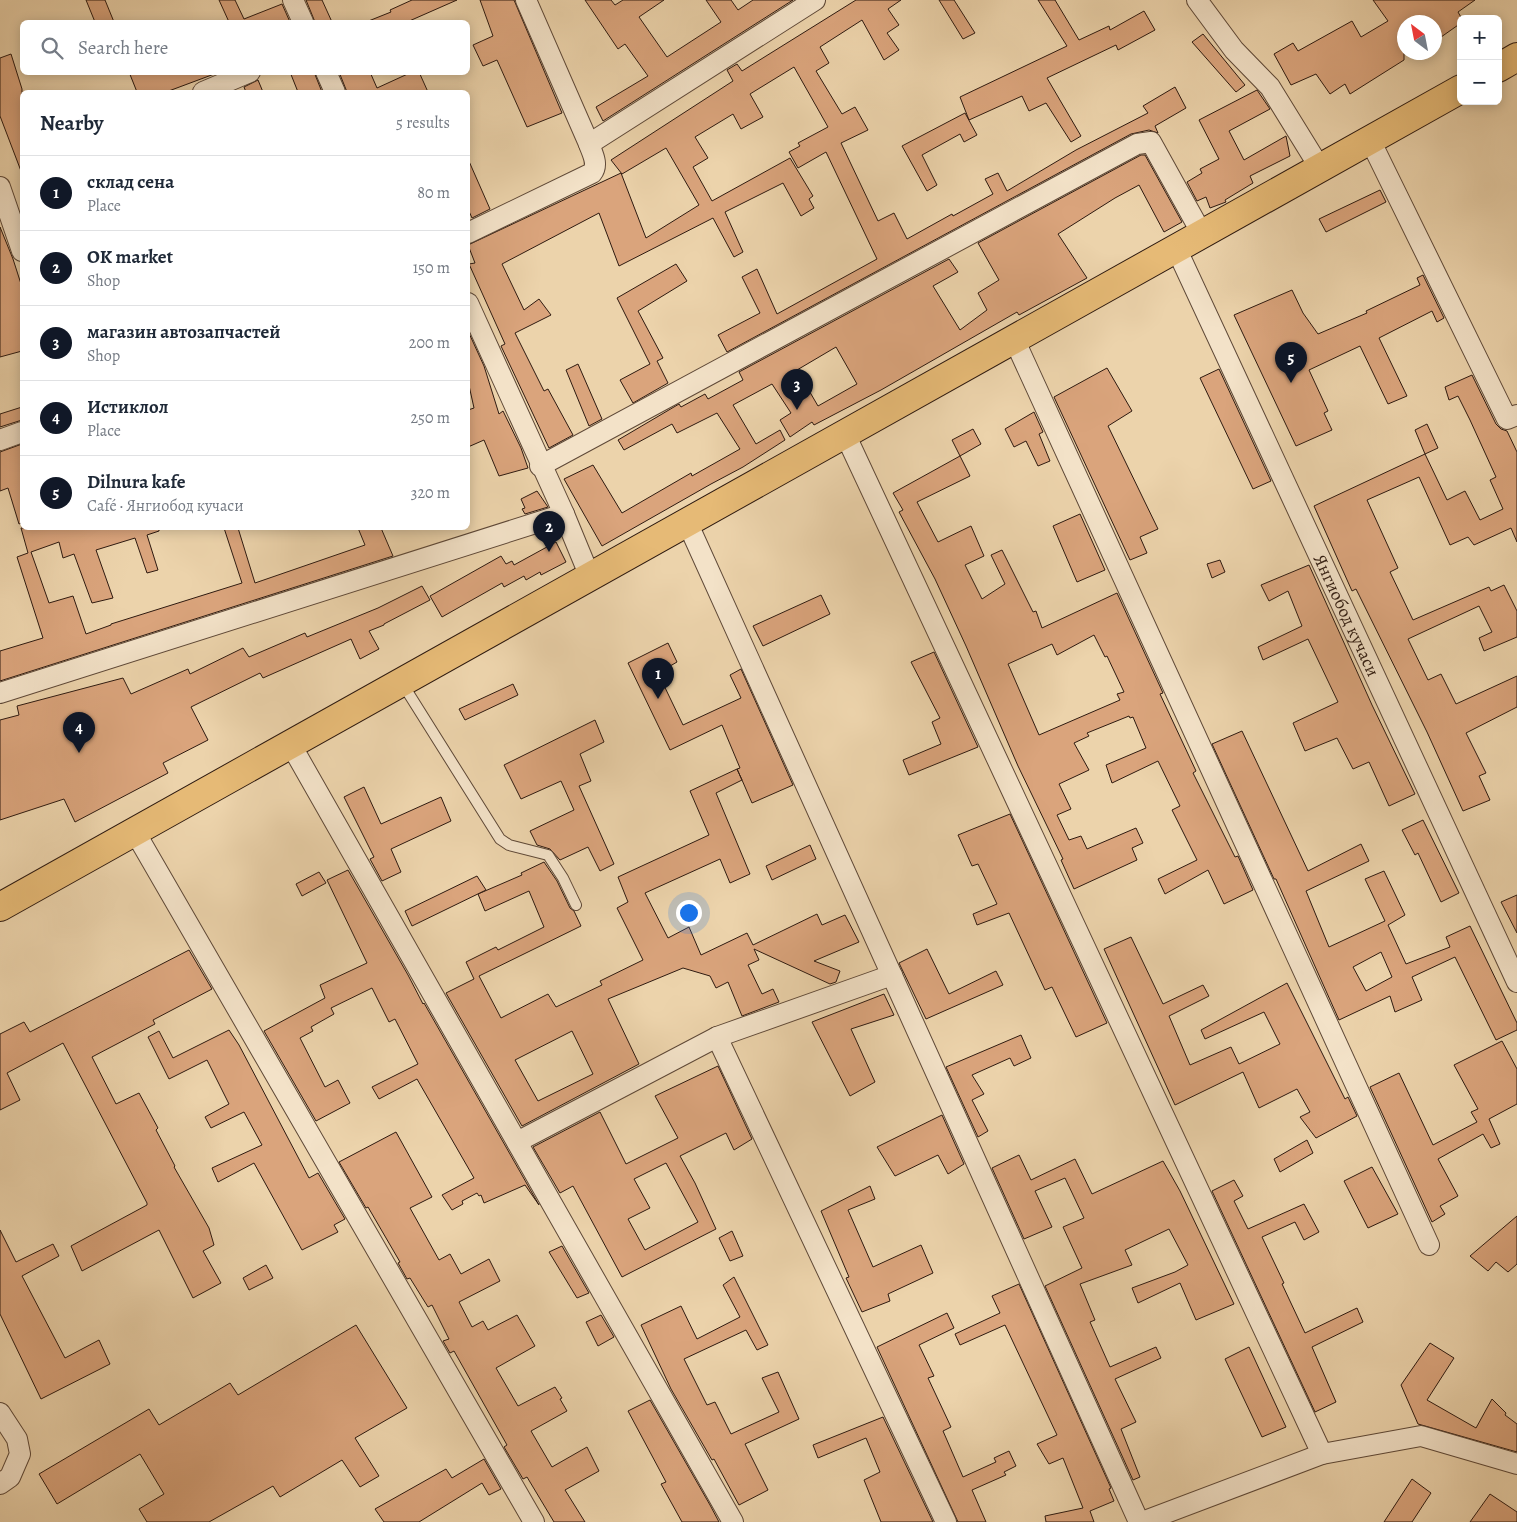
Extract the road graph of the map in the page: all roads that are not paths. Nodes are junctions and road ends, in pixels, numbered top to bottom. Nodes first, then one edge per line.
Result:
1 (293, 0) edge
2 (526, 0) edge
3 (815, 0) edge
4 (1197, 0) edge
5 (302, 20) edge
6 (1517, 57) edge
7 (1502, 66) edge
8 (243, 75) edge
9 (327, 75) edge
10 (208, 90) edge
11 (333, 90) edge
12 (1457, 91) edge
13 (1370, 140) junction
14 (589, 144) junction
15 (1320, 168) junction
16 (0, 187) edge
17 (470, 232) edge
18 (1202, 234) junction
19 (20, 245) edge
20 (1176, 248) junction
21 (470, 308) edge
22 (1014, 339) junction
23 (1517, 415) edge
24 (20, 433) edge
25 (845, 434) junction
26 (0, 440) edge
27 (540, 466) junction
28 (564, 514) junction
29 (687, 522) junction
30 (590, 577) junction
31 (402, 682) junction
32 (0, 693) edge
33 (291, 744) junction
34 (135, 832) junction
35 (576, 905) dead end
36 (0, 908) edge
37 (892, 975) junction
38 (1517, 982) edge
39 (717, 1037) junction
40 (517, 1142) junction
41 (1429, 1244) dead end
42 (0, 1413) edge
43 (1322, 1454) junction
44 (1517, 1464) edge
45 (0, 1484) edge
46 (534, 1522) edge
47 (733, 1522) edge
48 (946, 1522) edge
49 (1140, 1522) edge

1 - 5 street
2 - 14 street
3 - 14 street
4 - 15 street
6 - 7 main road
8 - 10 street
9 - 11 street
12 - 13 main road
13 - 15 main road
13 - 23 street
14 - 17 street
15 - 18 main road
16 - 19 street
18 - 20 main road
18 - 27 street
20 - 22 main road
20 - 38 street, Янгиобод кучаси
21 - 27 street
22 - 25 main road
22 - 41 street
24 - 26 street
25 - 29 main road
25 - 43 street
27 - 28 street
28 - 30 street
28 - 32 street
29 - 30 main road
29 - 37 street
30 - 31 main road
31 - 33 main road
31 - 35 lane
33 - 34 main road
33 - 40 street
34 - 36 main road
34 - 46 street
37 - 39 street
37 - 49 street
39 - 40 street
39 - 48 street
40 - 47 street
42 - 45 street
43 - 44 street
43 - 49 street

